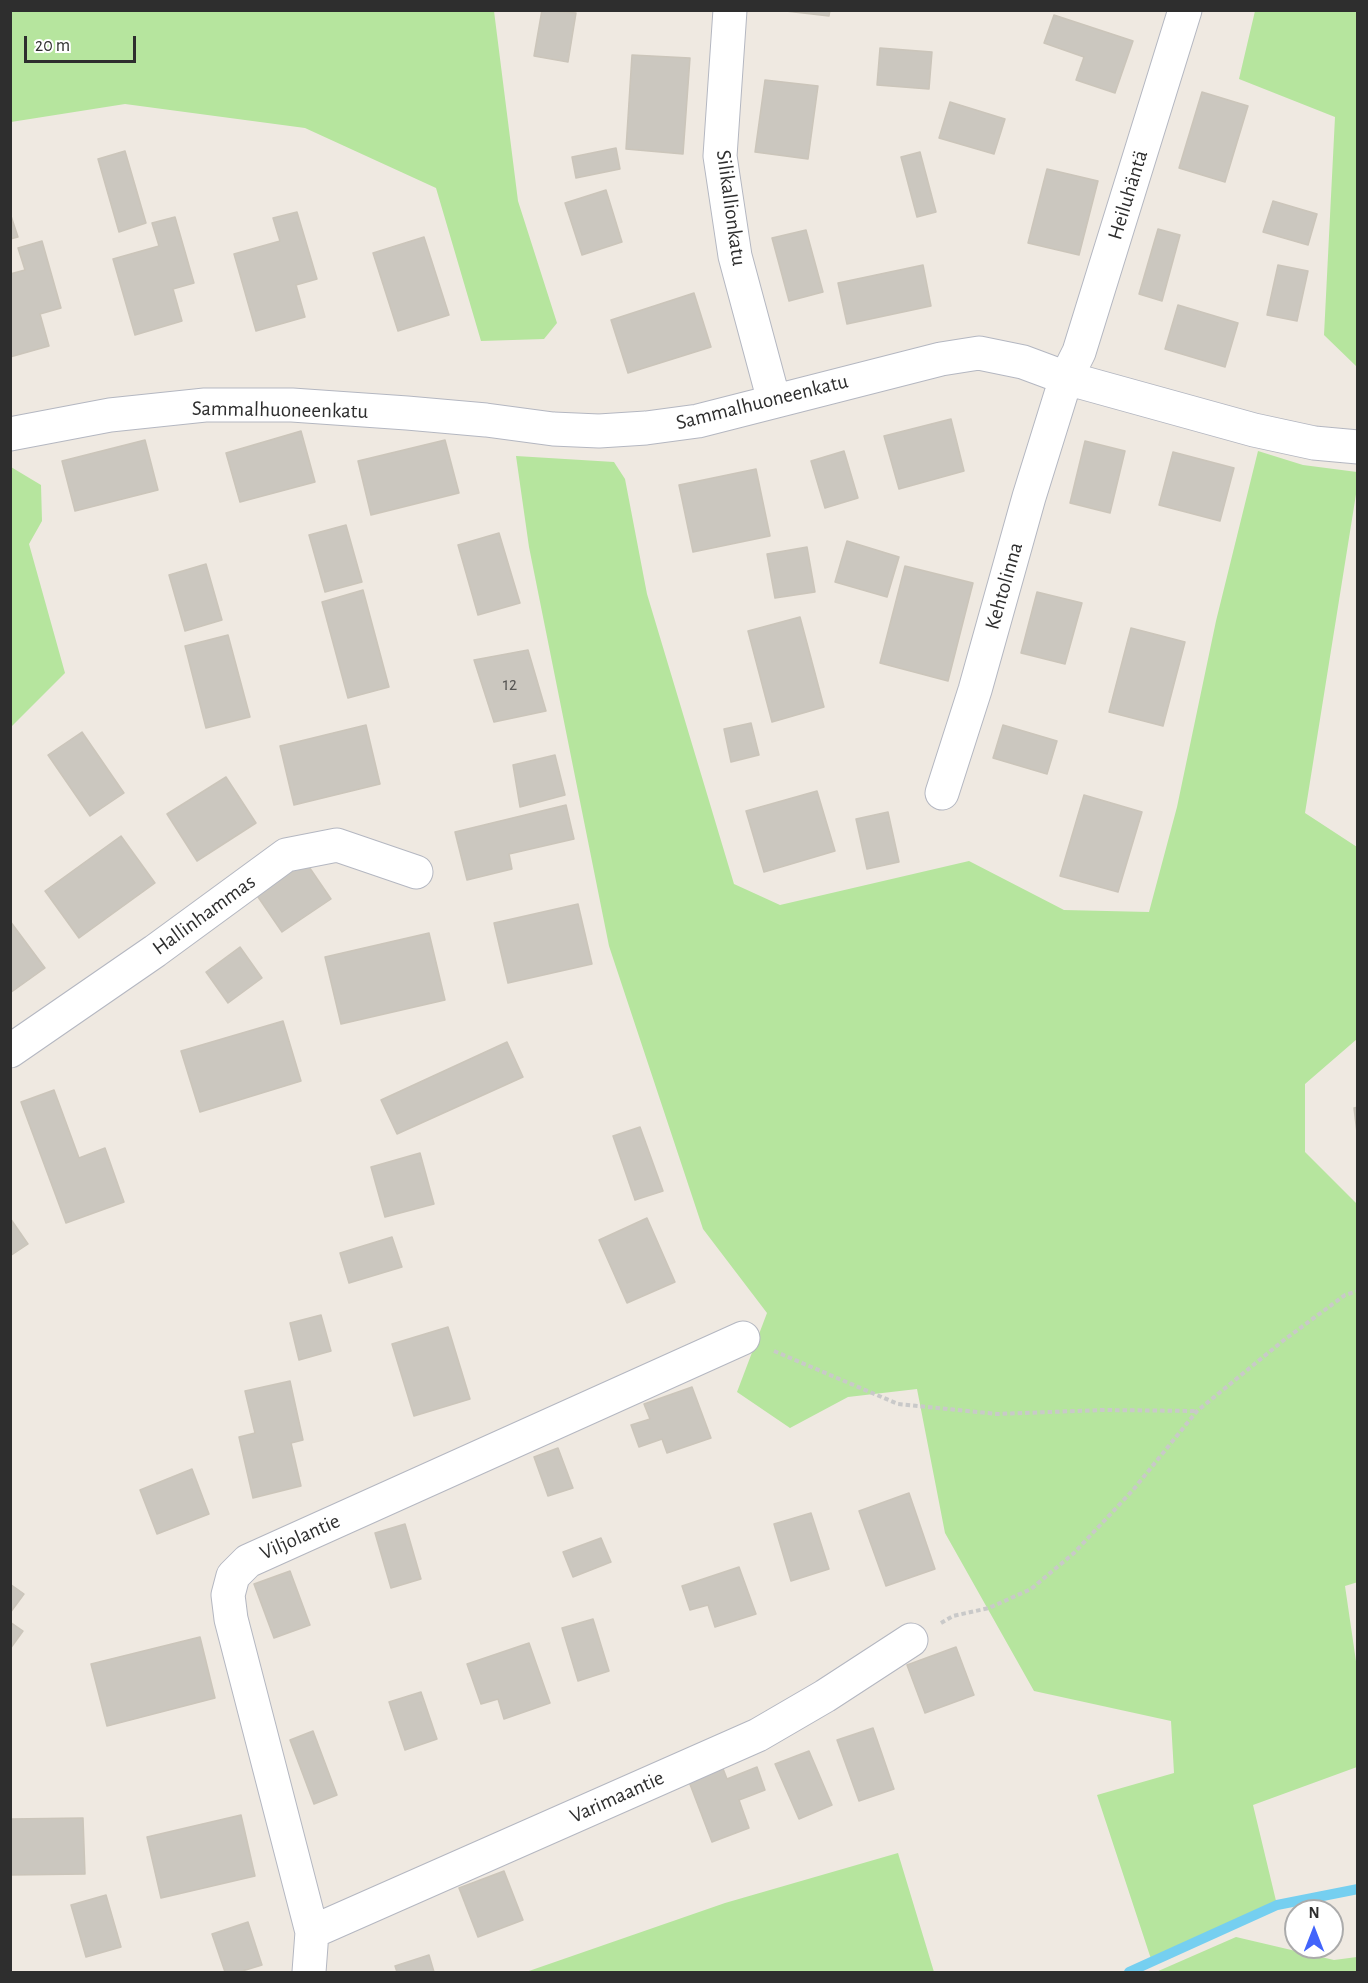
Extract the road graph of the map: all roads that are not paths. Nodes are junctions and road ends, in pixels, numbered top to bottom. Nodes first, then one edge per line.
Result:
1 (730, 10) edge
2 (1185, 10) edge
3 (1066, 378) junction
4 (774, 401) junction
5 (10, 434) edge
6 (1358, 447) edge
7 (942, 793) dead end
8 (416, 872) dead end
9 (10, 1052) edge
10 (743, 1338) road end
11 (910, 1640) road end
12 (312, 1932) junction
13 (309, 1972) edge

1 - 4 street, Silikallionkatu
2 - 3 street, Heiluhäntä
3 - 4 street, Sammalhuoneenkatu
3 - 6 street, Sammalhuoneenkatu
3 - 7 street, Kehtolinna
4 - 5 street, Sammalhuoneenkatu
8 - 9 street, Hallinhammas
10 - 12 street, Viljolantie
11 - 12 street, Varimaantie
12 - 13 street, Viljolantie

